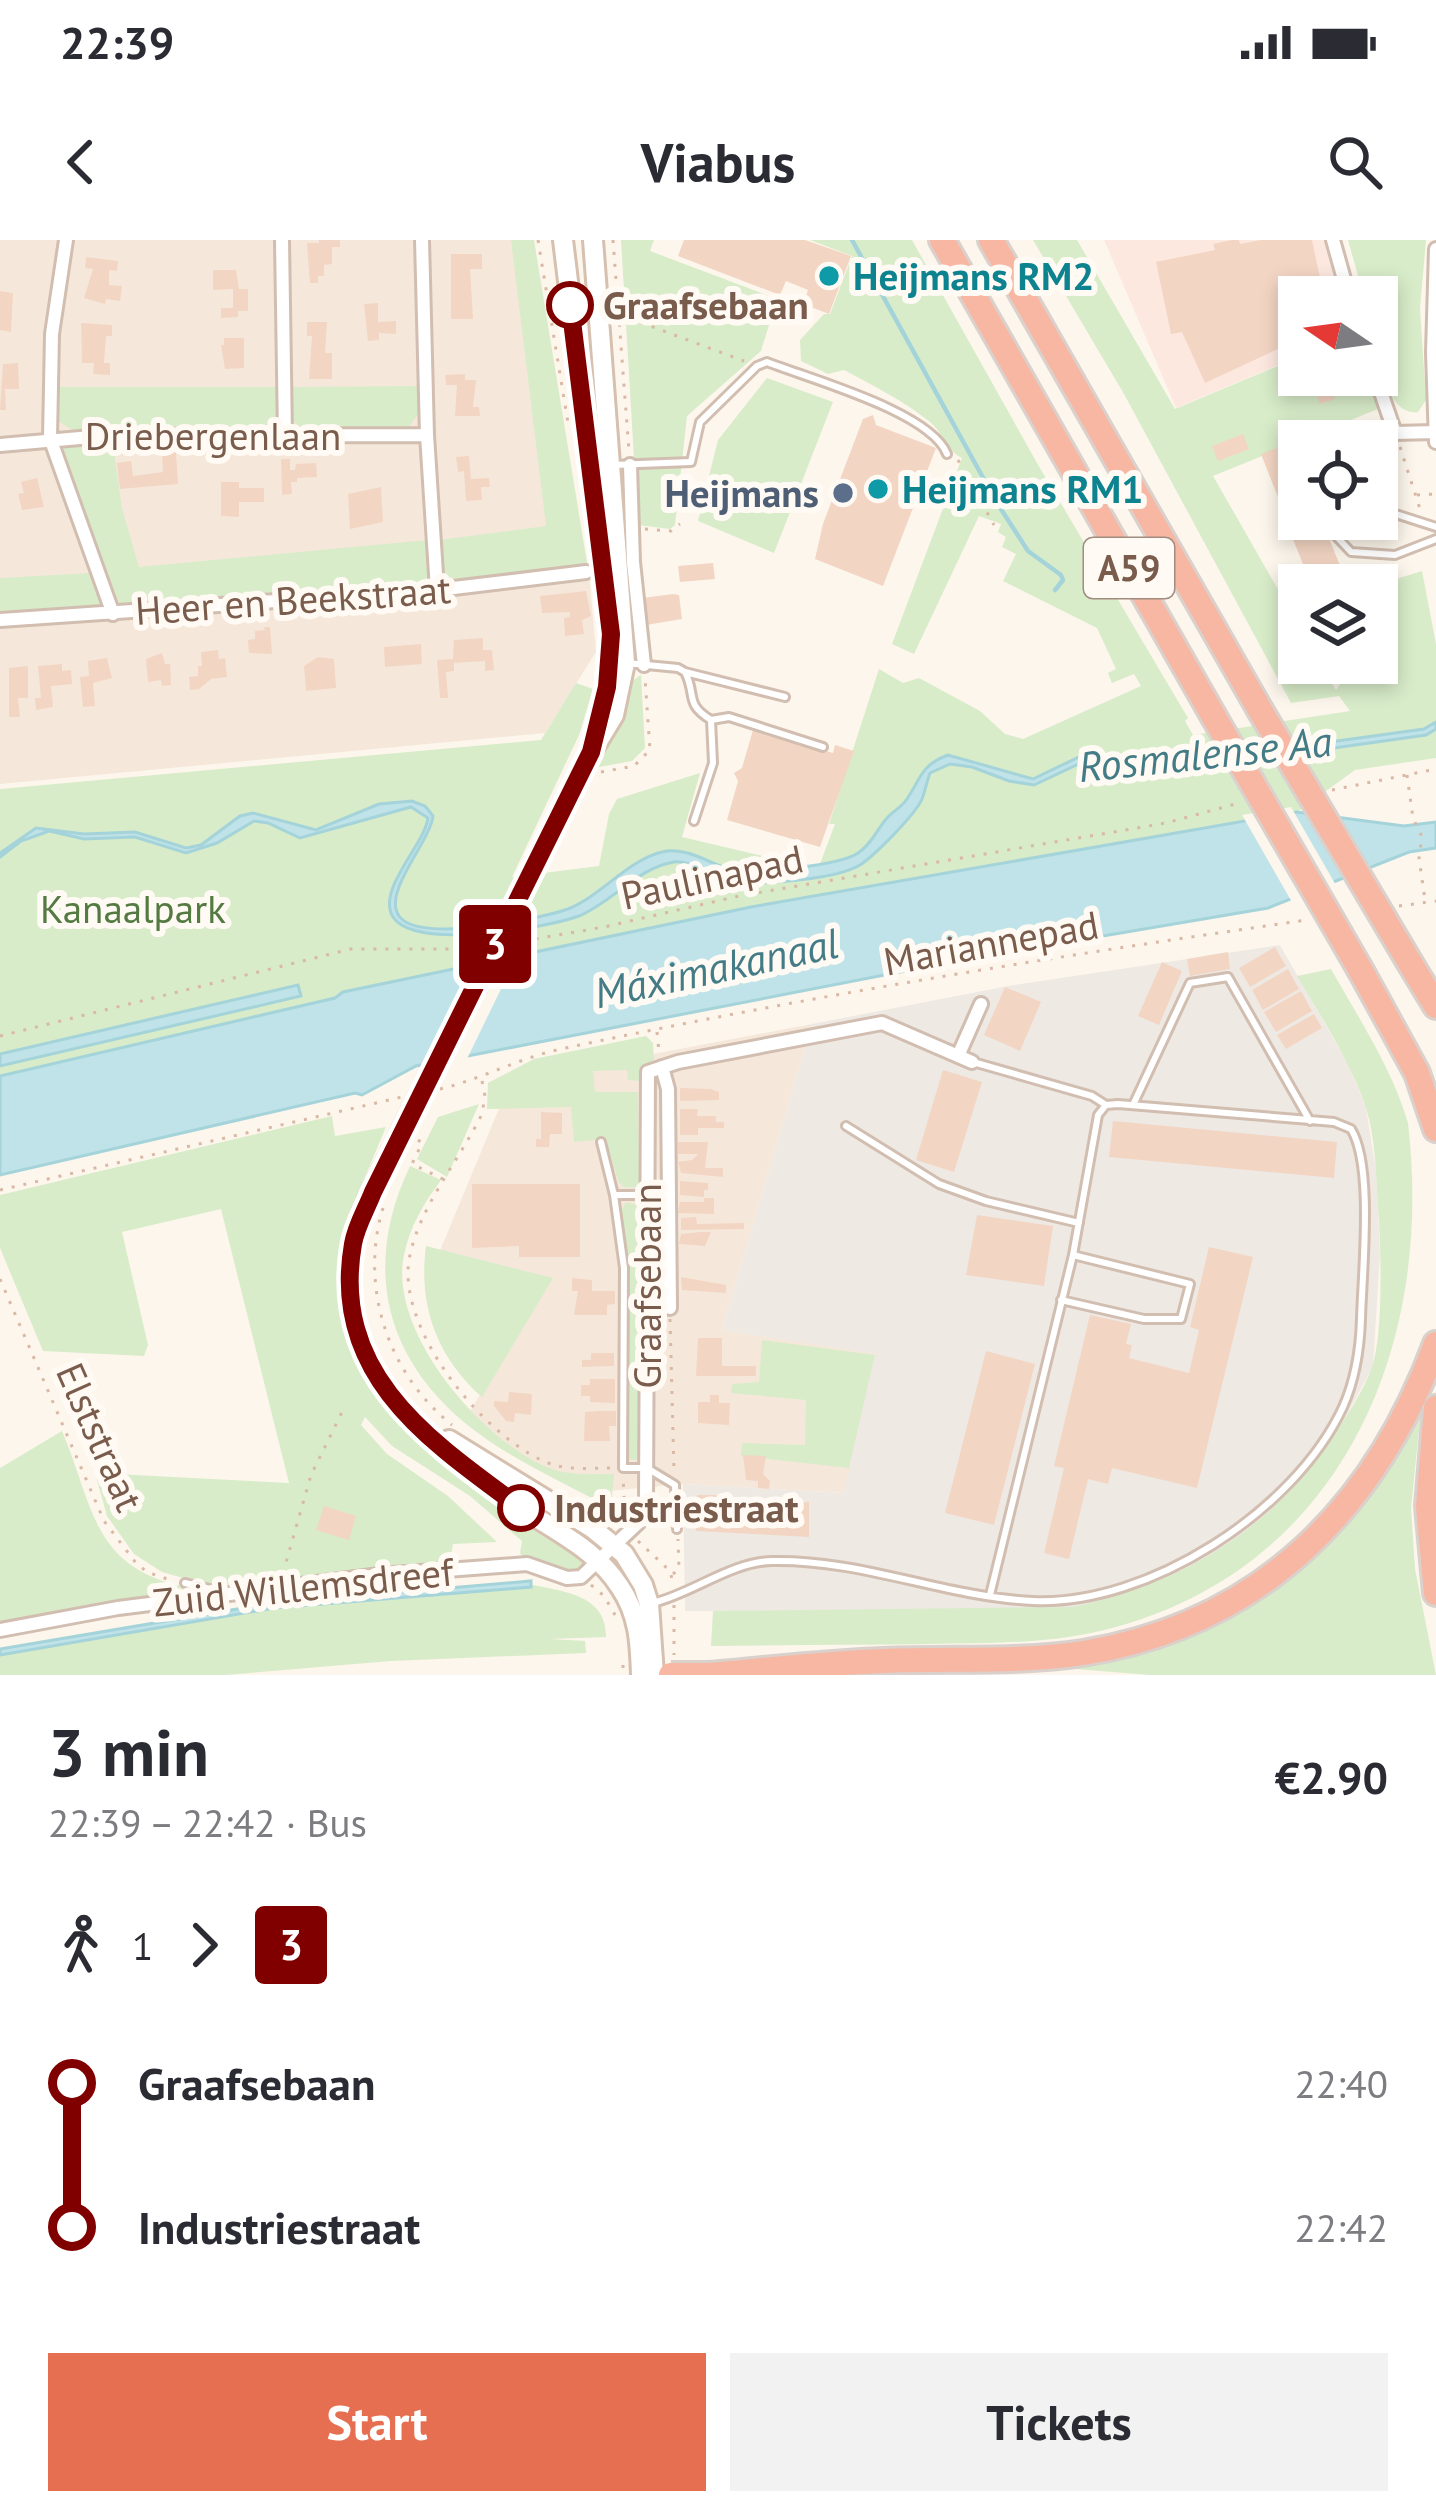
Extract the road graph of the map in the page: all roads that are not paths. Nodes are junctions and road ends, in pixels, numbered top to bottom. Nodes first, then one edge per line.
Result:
1 (66, 240) edge
2 (283, 240) edge
3 (422, 240) edge
4 (563, 240) edge
5 (592, 240) edge
6 (942, 240) edge
7 (991, 240) edge
8 (1334, 240) edge
9 (1436, 249) edge
10 (1343, 276) edge
11 (1382, 396) edge
12 (1436, 432) edge
13 (427, 435) junction
14 (285, 436) junction
15 (50, 438) junction
16 (1436, 442) edge
17 (0, 445) edge
18 (947, 454) road end
19 (610, 465) junction
20 (1398, 515) edge
21 (1436, 527) edge
22 (1436, 538) edge
23 (1338, 540) edge
24 (586, 572) dead end
25 (437, 590) junction
26 (113, 614) junction
27 (0, 620) edge
28 (627, 663) junction
29 (686, 672) junction
30 (784, 697) dead end
31 (711, 720) junction
32 (824, 747) dead end
33 (694, 820) dead end
34 (981, 1004) dead end
35 (1436, 1006) edge
36 (958, 1056) junction
37 (973, 1062) joint
38 (662, 1067) junction
39 (1106, 1105) junction
40 (1133, 1105) junction
41 (1310, 1120) junction
42 (846, 1126) dead end
43 (1436, 1129) edge
44 (601, 1142) dead end
45 (647, 1195) junction
46 (614, 1196) junction
47 (366, 1211) junction
48 (1079, 1223) junction
49 (1073, 1255) junction
50 (1061, 1300) junction
51 (670, 1308) joint
52 (648, 1321) junction
53 (1436, 1344) edge
54 (1436, 1408) edge
55 (647, 1468) junction
56 (677, 1529) road end
57 (622, 1539) junction
58 (600, 1562) junction
59 (184, 1583) road end
60 (1436, 1592) edge
61 (227, 1593) junction
62 (990, 1595) junction
63 (634, 1613) junction
64 (0, 1630) edge
65 (641, 1675) edge
66 (655, 1675) edge
67 (671, 1675) edge
68 (710, 1675) edge
69 (723, 1675) edge

1 - 15 street
2 - 14 street
3 - 13 street
4 - 19 main road
5 - 19 main road
6 - 43 highway, A59, bridge
7 - 35 highway, A59, bridge
8 - 10 street
9 - 12 street
11 - 12 street
12 - 16 street
13 - 14 street, Driebergenlaan
13 - 25 street
14 - 15 street, Driebergenlaan
15 - 17 street, Driebergenlaan
15 - 26 street
18 - 19 lane
19 - 28 main road
19 - 28 street
20 - 21 lane
22 - 23 lane
24 - 25 street, Heer en Beekstraat
25 - 26 street, Heer en Beekstraat
26 - 27 street, Heer en Beekstraat
28 - 29 lane
28 - 47 main road, bridge
29 - 30 lane
29 - 31 lane
31 - 32 lane
31 - 33 lane
34 - 36 street
36 - 37 street
36 - 38 street
37 - 39 lane
38 - 45 street, Graafsebaan
38 - 51 street, Graafsebaan
39 - 40 lane
39 - 48 lane
40 - 41 lane
40 - 41 lane
41 - 62 lane
42 - 48 lane
44 - 46 lane, Graafsebaan
45 - 46 lane
45 - 52 street, Graafsebaan
46 - 55 lane, Graafsebaan
47 - 57 main road
47 - 58 main road
48 - 49 lane
49 - 50 lane
49 - 50 lane
50 - 62 lane
51 - 52 lane
52 - 55 street, Graafsebaan
53 - 68 highway
54 - 60 highway
55 - 56 lane
55 - 57 street, Graafsebaan
57 - 58 street, Graafsebaan
57 - 63 main road
58 - 61 street, Zuid Willemsdreef
58 - 63 main road
59 - 61 lane
61 - 64 street, Zuid Willemsdreef
62 - 63 lane
63 - 65 main road
63 - 66 main road
67 - 68 highway, bridge
68 - 69 highway

